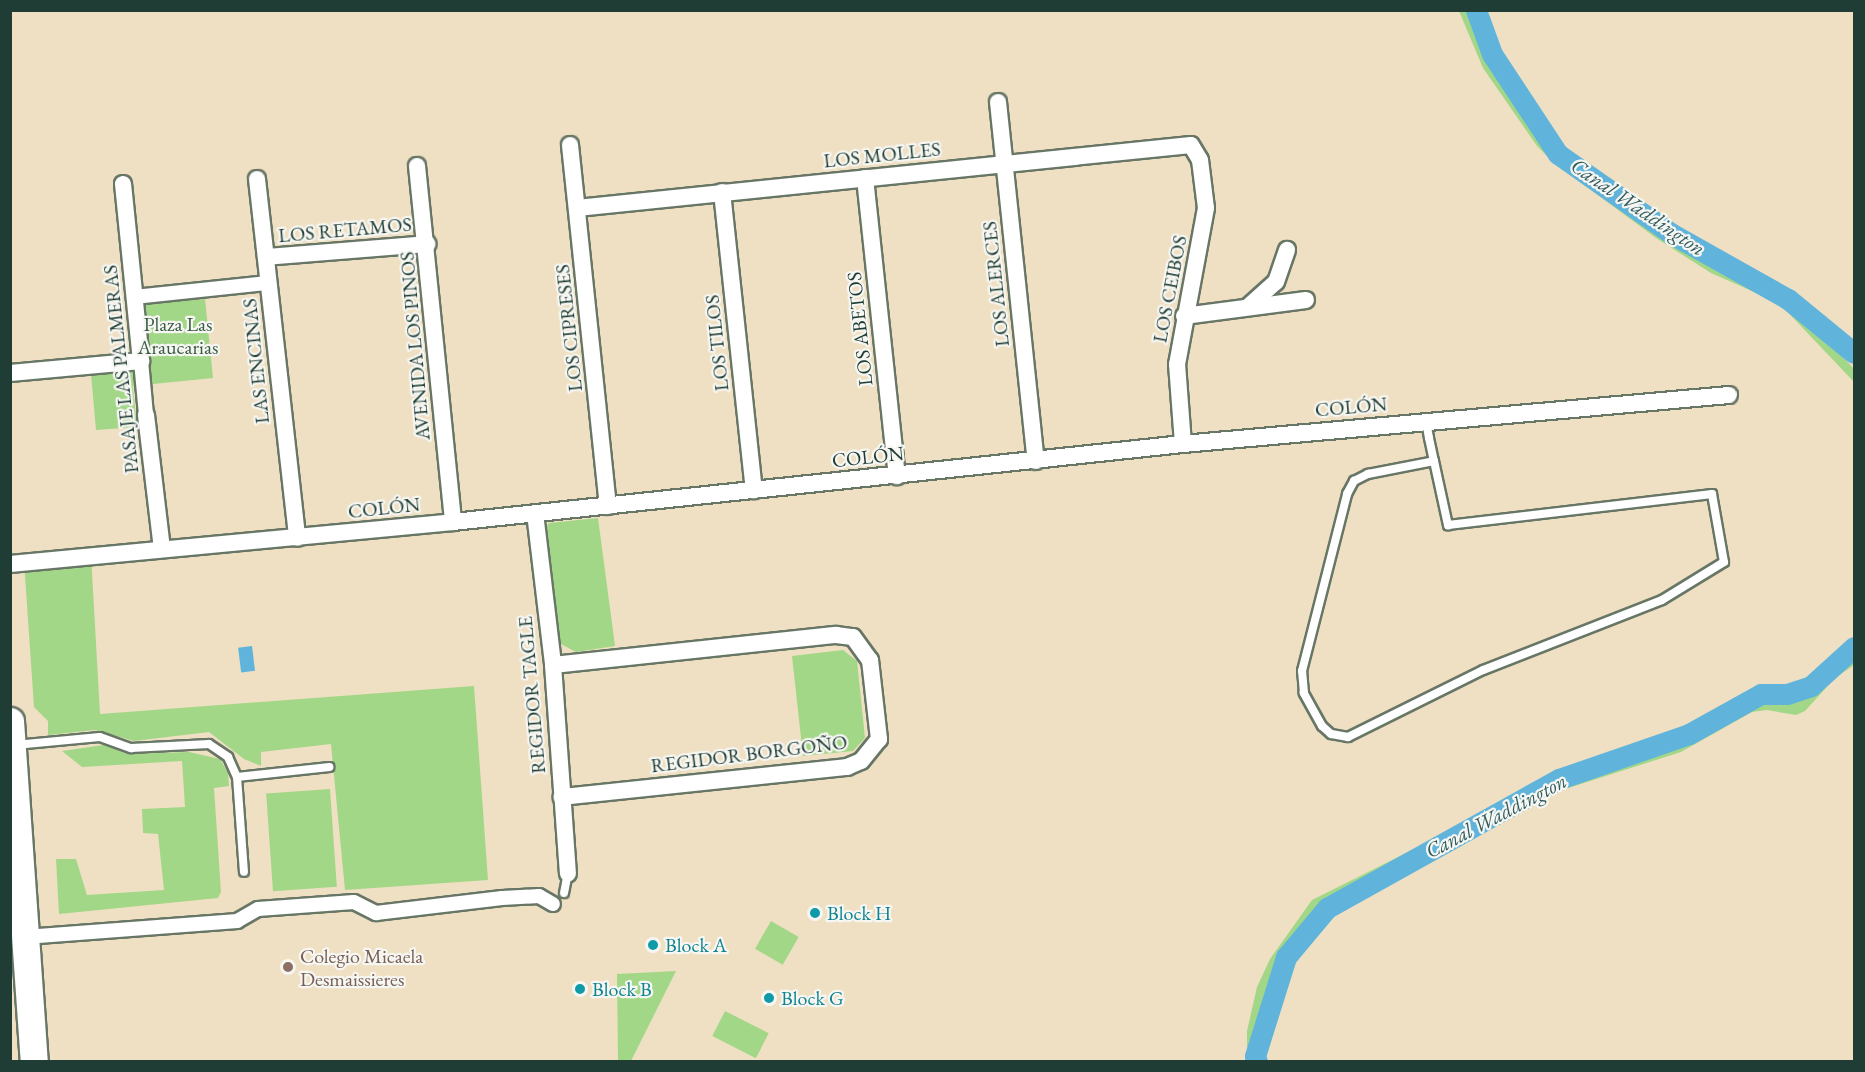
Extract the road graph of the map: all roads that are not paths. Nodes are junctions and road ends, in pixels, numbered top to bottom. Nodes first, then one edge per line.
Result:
1 (998, 102) dead end
2 (570, 145) dead end
3 (1191, 145) joint
4 (1005, 164) junction
5 (417, 166) dead end
6 (866, 178) junction
7 (257, 179) dead end
8 (123, 184) dead end
9 (722, 192) junction
10 (577, 208) junction
11 (427, 244) junction
12 (1287, 250) dead end
13 (266, 257) junction
14 (268, 283) junction
15 (134, 297) junction
16 (1306, 300) dead end
17 (1249, 306) junction
18 (1184, 316) junction
19 (141, 361) junction
20 (10, 373) edge
21 (1729, 395) dead end
22 (146, 415) joint
23 (1426, 421) junction
24 (1183, 444) junction
25 (1036, 461) junction
26 (1434, 461) junction
27 (897, 476) junction
28 (754, 490) junction
29 (608, 506) junction
30 (535, 513) junction
31 (453, 522) junction
32 (297, 538) junction
33 (162, 549) junction
34 (10, 564) edge
35 (553, 665) junction
36 (10, 721) edge
37 (11, 745) edge
38 (328, 767) dead end
39 (237, 777) junction
40 (562, 797) junction
41 (244, 872) dead end
42 (568, 873) joint
43 (564, 893) dead end
44 (553, 904) dead end
45 (25, 936) junction
46 (20, 1001) edge
47 (34, 1062) edge

1 - 4 street, LOS ALERCES
2 - 10 street, LOS CIPRESES
3 - 4 street, LOS MOLLES
3 - 18 street, LOS CEIBOS
4 - 6 street, LOS MOLLES
4 - 25 street, LOS ALERCES
5 - 11 street, AVENIDA LOS PINOS
6 - 9 street, LOS MOLLES
6 - 27 street, LOS ABETOS
7 - 13 street, LAS ENCINAS
8 - 15 street, PASAJE LAS PALMERAS
9 - 10 street, LOS MOLLES
9 - 28 street, LOS TILOS
10 - 29 street, LOS CIPRESES
11 - 13 street, LOS RETAMOS
11 - 31 street, AVENIDA LOS PINOS
12 - 17 street
13 - 14 street, LAS ENCINAS
14 - 15 street
14 - 32 street, LAS ENCINAS
15 - 19 street, PASAJE LAS PALMERAS
16 - 17 street
17 - 18 street
18 - 24 street, LOS CEIBOS
19 - 20 street
19 - 22 street, PASAJE LAS PALMERAS
21 - 23 street, COLÓN
22 - 33 street, PASAJE LAS PALMERAS
23 - 24 street, COLÓN
23 - 26 lane
24 - 25 street, COLÓN
25 - 27 street, COLÓN
26 - 26 lane
27 - 28 street, COLÓN
28 - 29 street, COLÓN
29 - 30 street, COLÓN
30 - 31 street, COLÓN
30 - 35 street, REGIDOR TAGLE
31 - 32 street, COLÓN
32 - 33 street, COLÓN
33 - 34 street, COLÓN
35 - 40 street, REGIDOR TAGLE
35 - 40 street, REGIDOR BORGOÑO
36 - 37 main road
37 - 39 lane
37 - 45 main road
38 - 39 lane
39 - 41 lane
40 - 42 street, REGIDOR TAGLE
42 - 43 lane
44 - 45 street
45 - 46 main road
46 - 47 main road

